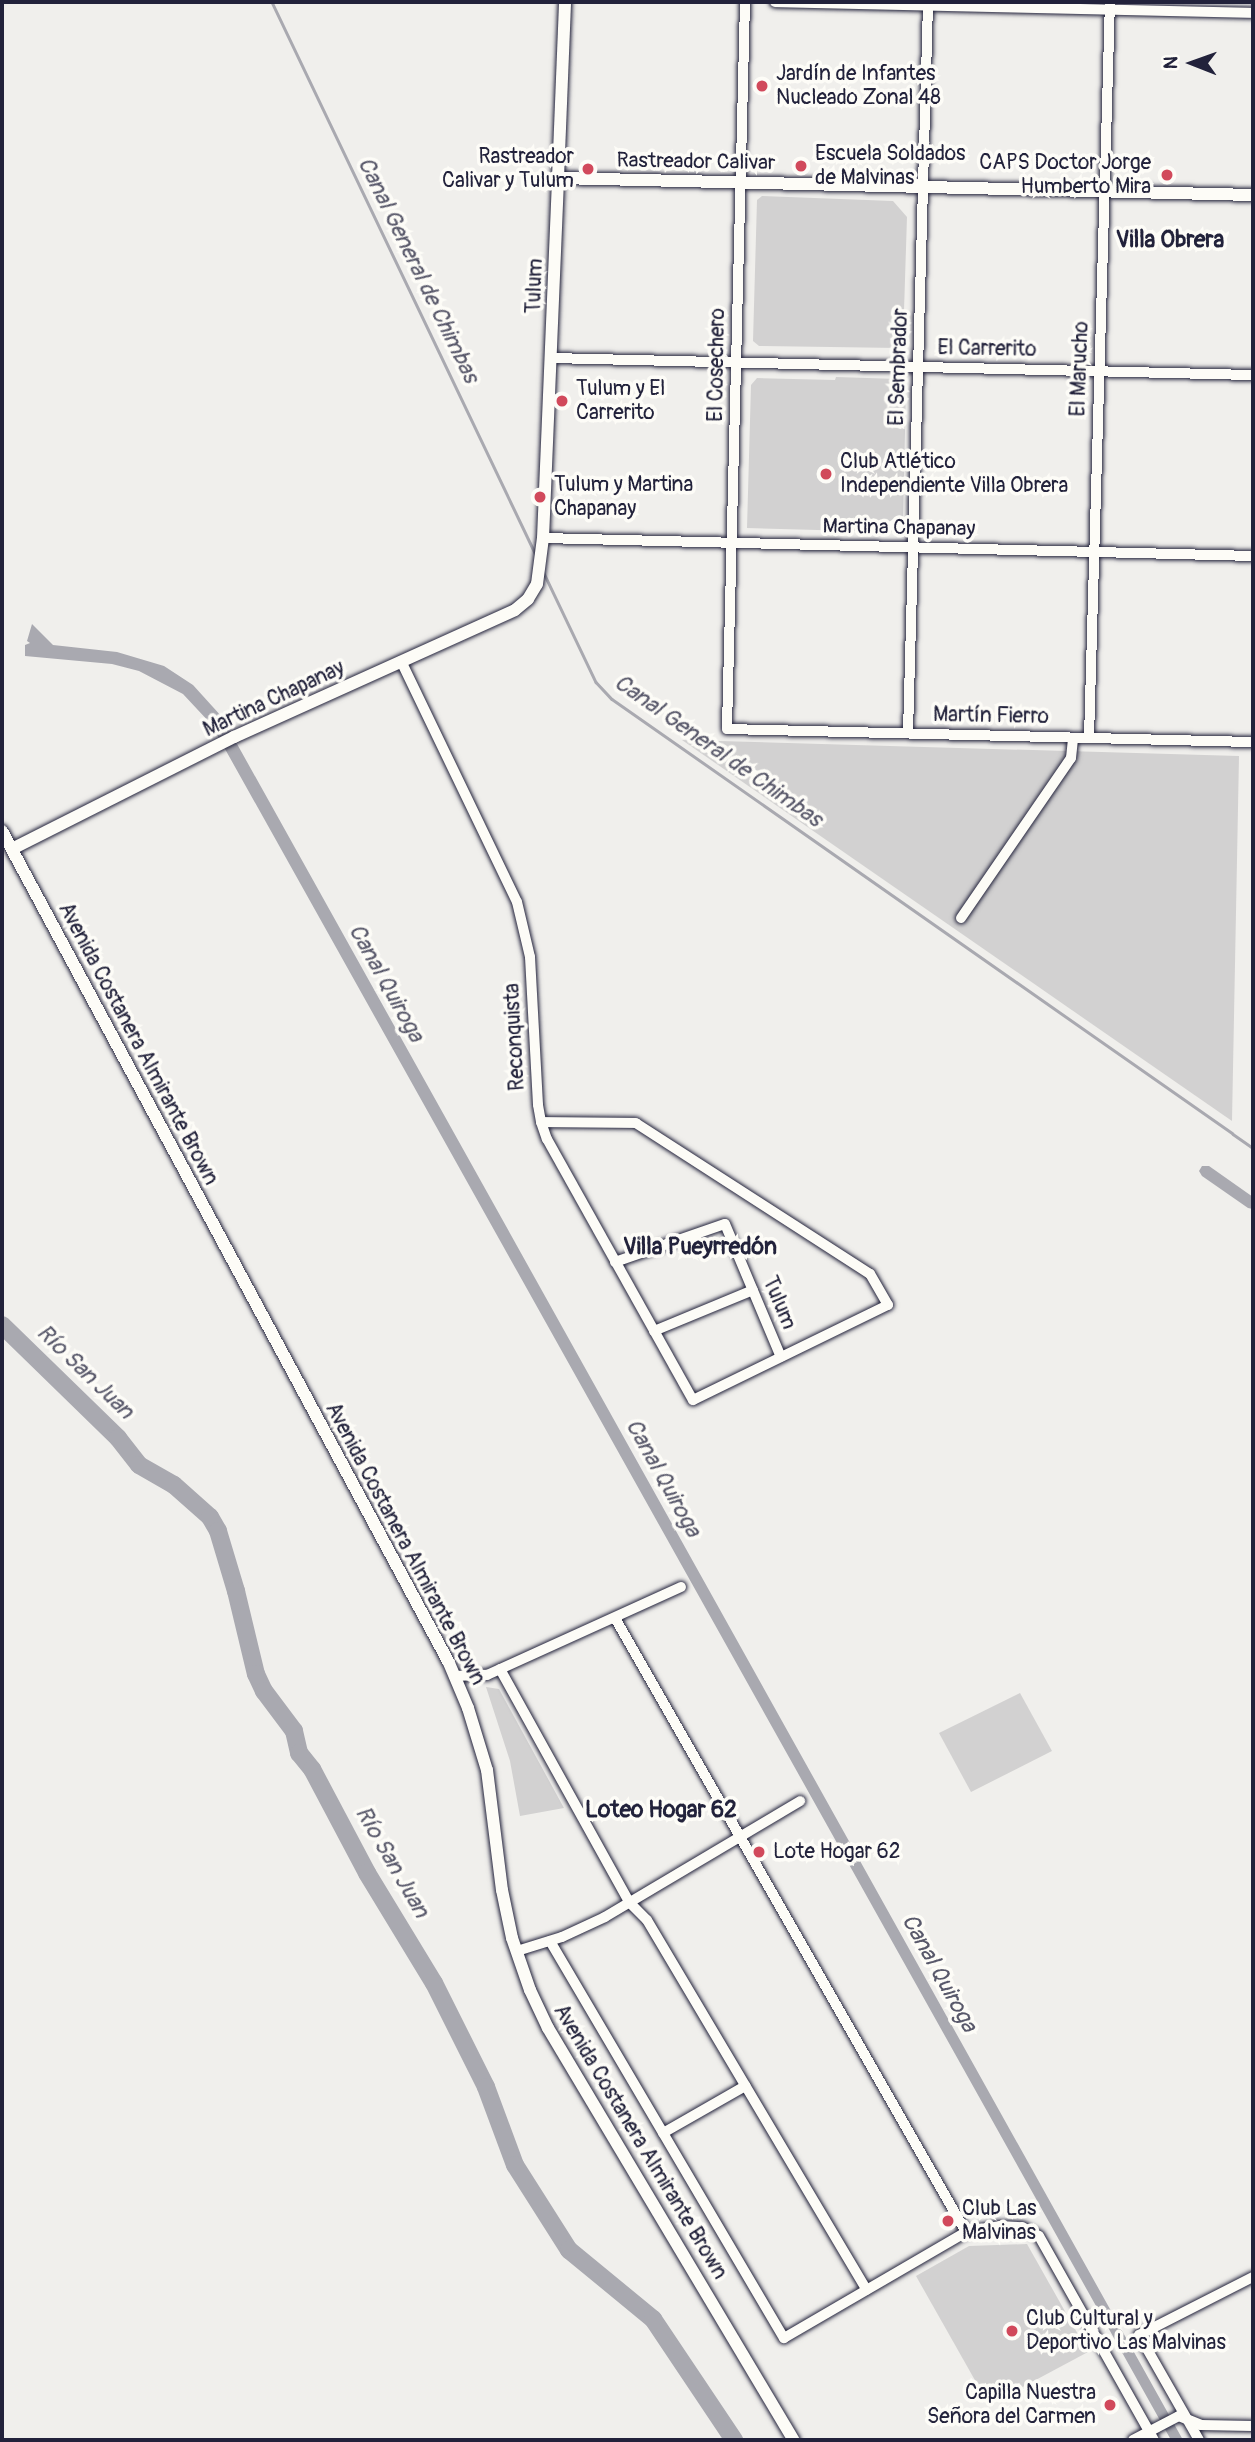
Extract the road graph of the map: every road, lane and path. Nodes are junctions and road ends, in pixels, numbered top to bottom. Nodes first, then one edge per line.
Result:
1 (565, 2) edge
2 (745, 2) edge
3 (775, 2) edge
4 (928, 4) edge
5 (1110, 6) edge
6 (1253, 13) edge
7 (558, 178) junction
8 (741, 183) junction
9 (923, 187) junction
10 (1104, 191) junction
11 (1253, 195) edge
12 (551, 358) junction
13 (736, 362) junction
14 (918, 367) junction
15 (1099, 371) junction
16 (1253, 375) edge
17 (543, 538) junction
18 (732, 543) junction
19 (913, 548) junction
20 (1094, 552) junction
21 (1253, 556) edge
22 (540, 567) joint
23 (401, 660) junction
24 (727, 729) joint
25 (908, 733) junction
26 (1073, 738) junction
27 (1089, 738) junction
28 (1253, 742) edge
29 (2, 831) edge
30 (12, 849) junction
31 (961, 918) dead end
32 (541, 1122) junction
33 (615, 1262) junction
34 (753, 1290) junction
35 (654, 1331) junction
36 (781, 1357) junction
37 (681, 1587) dead end
38 (615, 1618) junction
39 (500, 1670) junction
40 (454, 1675) junction
41 (800, 1801) dead end
42 (740, 1837) junction
43 (629, 1902) junction
44 (550, 1941) junction
45 (517, 1951) junction
46 (745, 2086) junction
47 (663, 2133) junction
48 (966, 2232) junction
49 (1253, 2277) edge
50 (867, 2290) junction
51 (1187, 2420) junction
52 (1253, 2426) edge
53 (1151, 2436) edge
54 (794, 2440) edge
55 (1133, 2440) edge
56 (1199, 2440) edge

1 - 7 main road, Tulum
2 - 8 street, El Cosechero
3 - 4 street
4 - 5 street
4 - 9 street, El Sembrador
5 - 6 street
5 - 10 street, El Marucho
7 - 8 main road, Rastreador Calivar
7 - 12 main road, Tulum
8 - 9 main road, Rastreador Calivar
8 - 13 street, El Cosechero
9 - 10 main road, Rastreador Calivar
9 - 14 street, El Sembrador
10 - 11 main road, Rastreador Calivar
10 - 15 street, El Marucho
12 - 13 street, El Carrerito
12 - 17 main road, Tulum
13 - 14 street, El Carrerito
13 - 18 street, El Cosechero
14 - 15 street, El Carrerito
14 - 19 street, El Sembrador
15 - 16 street, El Carrerito
15 - 20 street, El Marucho
17 - 18 street, Martina Chapanay
17 - 22 main road, Tulum
18 - 19 street, Martina Chapanay
18 - 24 street, El Cosechero
19 - 20 street, Martina Chapanay
19 - 25 street, El Sembrador
20 - 21 street, Martina Chapanay
20 - 27 street, El Marucho
22 - 23 main road, Martina Chapanay
23 - 30 main road, Martina Chapanay
23 - 32 street, Reconquista
24 - 25 street, Martín Fierro
25 - 26 street, Martín Fierro
26 - 27 street, Martín Fierro
26 - 31 street
27 - 28 street, Martín Fierro
29 - 30 main road, Avenida Costanera Almirante Brown
30 - 40 main road, Avenida Costanera Almirante Brown
32 - 33 street, Reconquista
32 - 36 street
33 - 34 street, Tulum
33 - 35 street, Reconquista
34 - 35 street
34 - 36 street, Tulum
35 - 36 street, Reconquista
37 - 38 street
38 - 39 street
38 - 42 street
39 - 40 street
39 - 43 street
40 - 45 main road, Avenida Costanera Almirante Brown
41 - 42 street
42 - 43 street
42 - 48 street
43 - 44 street
43 - 46 street
44 - 45 street
44 - 47 street
45 - 54 main road, Avenida Costanera Almirante Brown
46 - 47 street
46 - 50 street
47 - 50 street
48 - 50 street
48 - 53 street
49 - 51 street
51 - 52 street
51 - 53 street
51 - 56 street
53 - 55 street

